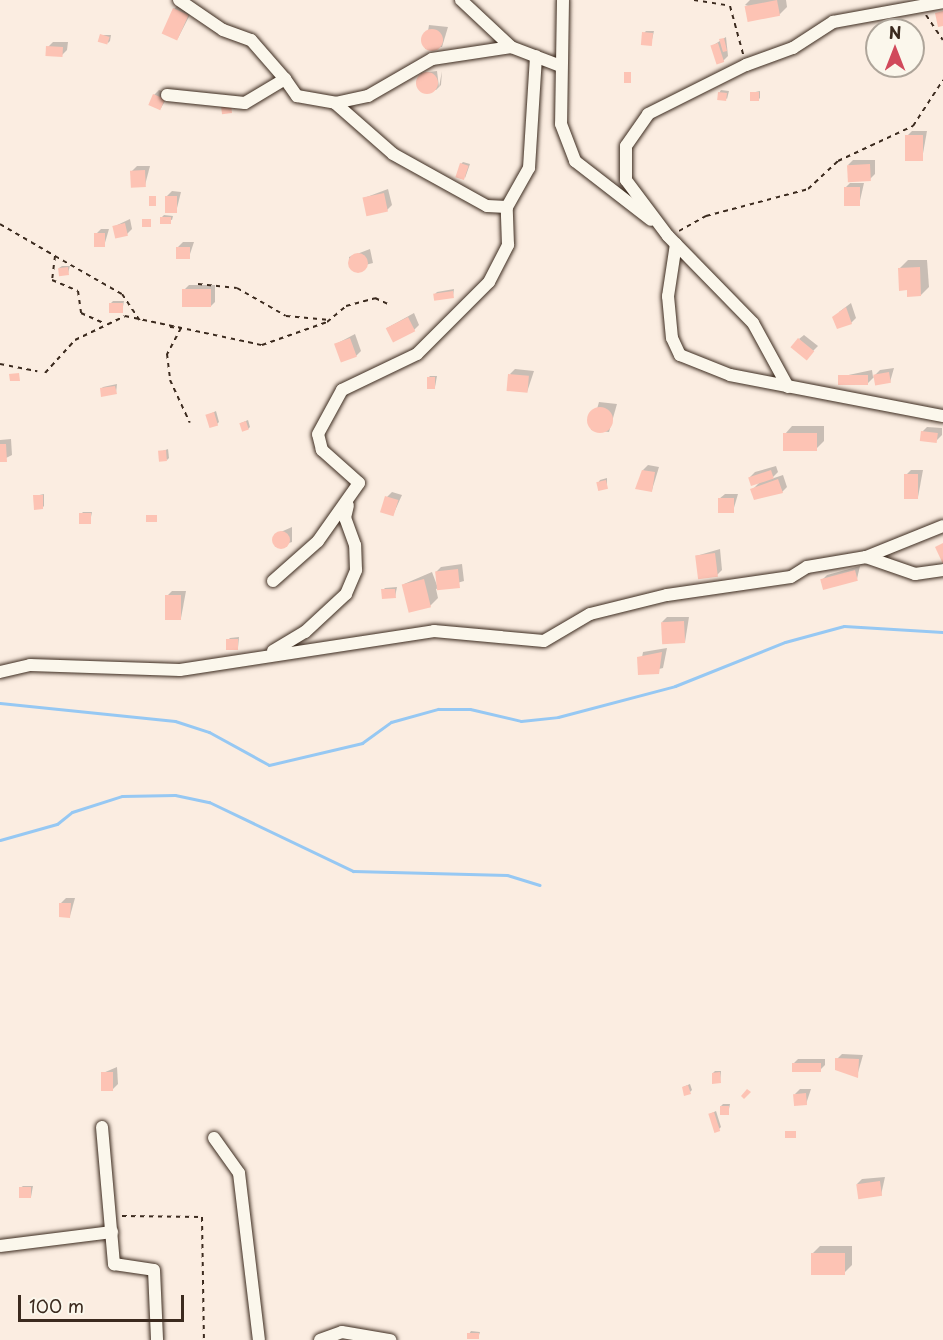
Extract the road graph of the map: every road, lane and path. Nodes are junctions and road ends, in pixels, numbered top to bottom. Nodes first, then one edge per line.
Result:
1 (179, 0) edge
2 (461, 0) edge
3 (563, 0) edge
4 (694, 0) edge
5 (943, 2) edge
6 (923, 7) junction
7 (943, 40) edge
8 (511, 47) junction
9 (536, 56) junction
10 (558, 65) junction
11 (746, 65) junction
12 (285, 79) junction
13 (943, 80) edge
14 (167, 95) dead end
15 (335, 103) junction
16 (507, 207) junction
17 (0, 224) edge
18 (670, 237) junction
19 (55, 256) junction
20 (198, 284) dead end
21 (388, 304) dead end
22 (330, 320) junction
23 (104, 324) junction
24 (181, 328) junction
25 (0, 364) edge
26 (37, 371) dead end
27 (45, 373) dead end
28 (788, 387) junction
29 (943, 416) edge
30 (189, 423) dead end
31 (349, 501) junction
32 (943, 526) edge
33 (866, 557) junction
34 (943, 570) edge
35 (273, 581) dead end
36 (266, 656) junction
37 (0, 672) edge
38 (102, 1127) dead end
39 (214, 1138) dead end
40 (110, 1216) junction
41 (112, 1232) junction
42 (0, 1246) edge
43 (157, 1340) edge
44 (204, 1340) edge
45 (259, 1340) edge
46 (320, 1340) edge
47 (390, 1340) edge

1 - 12 street
2 - 8 street
3 - 10 street
4 - 11 path
5 - 6 street
6 - 7 path
6 - 11 street
8 - 9 street
8 - 15 street
9 - 10 street
9 - 16 street
10 - 18 street
11 - 18 street
12 - 14 street
12 - 15 street
13 - 18 path
15 - 16 street
16 - 31 street
17 - 19 path
18 - 28 street
18 - 28 street
19 - 23 path
19 - 24 path
20 - 22 path
21 - 22 path
22 - 24 path
23 - 24 path
23 - 27 path
24 - 30 path
25 - 26 path
28 - 29 street
31 - 35 street
31 - 36 street
32 - 33 street
33 - 34 street
33 - 36 street
36 - 37 street
38 - 40 street
39 - 45 street
40 - 41 street
40 - 44 path
41 - 42 street
41 - 43 street
46 - 47 street

